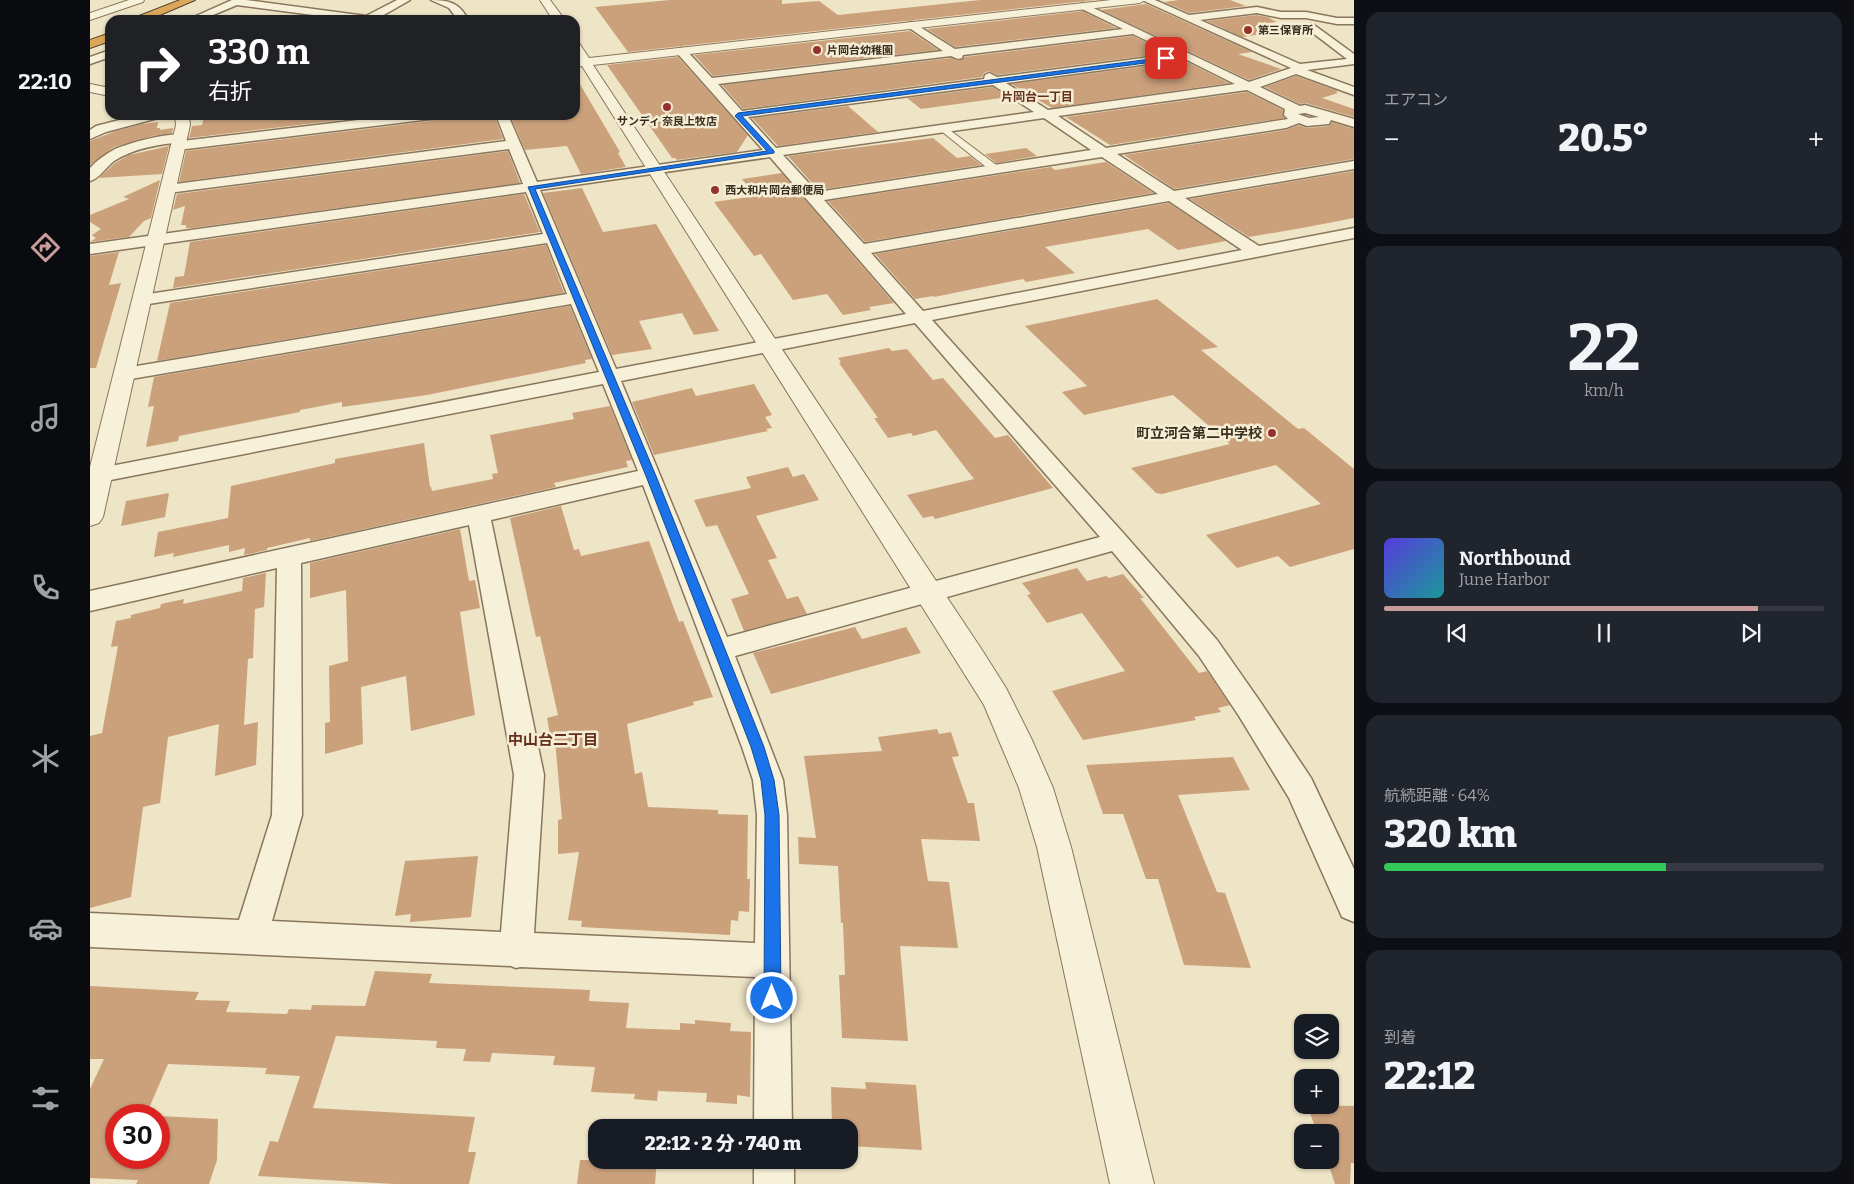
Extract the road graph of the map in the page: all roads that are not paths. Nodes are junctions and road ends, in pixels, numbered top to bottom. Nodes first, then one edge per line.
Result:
1 (136, 0) edge
2 (190, 0) edge
3 (206, 0) edge
4 (405, 0) edge
5 (436, 0) edge
6 (545, 0) edge
7 (1140, 0) edge
8 (1147, 0) edge
9 (239, 1) edge
10 (1083, 6) junction
11 (303, 10) junction
12 (151, 15) edge
13 (167, 15) edge
14 (204, 15) edge
15 (292, 15) edge
16 (340, 15) edge
17 (377, 15) edge
18 (460, 15) edge
19 (555, 15) edge
20 (90, 17) edge
21 (1187, 18) junction
22 (912, 26) junction
23 (1310, 26) dead end
24 (1351, 26) edge
25 (1134, 31) junction
26 (105, 32) edge
27 (90, 38) edge
28 (105, 39) edge
29 (90, 44) edge
30 (681, 51) junction
31 (952, 52) junction
32 (105, 55) edge
33 (1185, 56) junction
34 (580, 57) edge
35 (580, 60) edge
36 (1354, 60) edge
37 (90, 61) edge
38 (967, 62) dead end
39 (1297, 68) junction
40 (981, 72) dead end
41 (996, 81) junction
42 (709, 82) junction
43 (1247, 86) junction
44 (90, 88) edge
45 (105, 91) edge
46 (1354, 91) edge
47 (1045, 113) junction
48 (1296, 114) junction
49 (738, 115) junction
50 (133, 120) edge
51 (184, 120) edge
52 (384, 120) edge
53 (504, 120) edge
54 (1354, 123) edge
55 (943, 128) junction
56 (94, 129) edge
57 (179, 142) junction
58 (513, 144) junction
59 (772, 152) junction
60 (1104, 152) junction
61 (1354, 165) edge
62 (656, 169) junction
63 (995, 169) junction
64 (90, 177) edge
65 (531, 187) junction
66 (168, 188) junction
67 (1171, 196) junction
68 (813, 197) junction
69 (1354, 233) edge
70 (1334, 237) junction
71 (552, 238) junction
72 (156, 240) junction
73 (90, 249) edge
74 (1354, 249) edge
75 (859, 250) junction
76 (1257, 252) junction
77 (576, 298) junction
78 (142, 300) junction
79 (918, 317) junction
80 (769, 345) junction
81 (125, 374) junction
82 (610, 377) junction
83 (95, 476) edge
84 (651, 476) junction
85 (479, 515) junction
86 (90, 517) edge
87 (1116, 541) junction
88 (289, 558) junction
89 (929, 593) junction
90 (90, 600) edge
91 (719, 650) junction
92 (1354, 905) edge
93 (90, 930) edge
94 (251, 936) junction
95 (516, 950) junction
96 (772, 961) junction
97 (773, 1119) edge
98 (774, 1169) edge
99 (774, 1184) edge
100 (1132, 1184) edge

1 - 20 street
2 - 12 highway
3 - 13 highway
4 - 17 street
5 - 18 street
6 - 19 street
7 - 10 street
8 - 21 street
9 - 11 street
9 - 14 street
10 - 22 street
10 - 25 street
11 - 15 street
11 - 16 street
21 - 24 street
21 - 39 street
22 - 30 street
22 - 31 street
23 - 36 street
25 - 31 street
25 - 33 street
26 - 27 highway
28 - 29 highway
30 - 34 street
30 - 42 street
31 - 38 street
31 - 42 street
32 - 37 street
33 - 41 street
33 - 43 street
35 - 62 street
36 - 39 street
39 - 43 street
39 - 46 street
40 - 41 street
41 - 47 street
41 - 49 street
42 - 49 street
43 - 47 street
43 - 48 street
44 - 45 street
47 - 55 street
47 - 60 street
48 - 54 street
48 - 60 street
49 - 59 street
50 - 56 street
51 - 57 street
52 - 57 street
53 - 58 street
55 - 59 street
55 - 63 street
57 - 64 street
57 - 66 street
58 - 65 street
58 - 66 street
59 - 62 street
59 - 68 street
60 - 63 street
60 - 67 street
61 - 67 street
62 - 65 street
62 - 80 street
63 - 68 street
65 - 71 street
65 - 72 street
66 - 72 street
67 - 75 street
67 - 76 street
68 - 75 street
69 - 70 street
70 - 74 street
70 - 76 street
71 - 77 street
71 - 78 street
72 - 73 street
72 - 78 street
75 - 79 street
76 - 79 street
77 - 81 street
77 - 82 street
78 - 81 street
79 - 80 street
79 - 87 street
80 - 82 street
80 - 89 street
81 - 83 street
82 - 83 street
82 - 84 street
83 - 86 street
84 - 85 street
84 - 91 street
85 - 88 street
85 - 95 street
87 - 89 street
87 - 92 street
88 - 90 street
88 - 94 street
89 - 91 street
89 - 100 street
91 - 96 street
93 - 94 street
94 - 95 street
95 - 96 street
96 - 97 street
98 - 99 street

